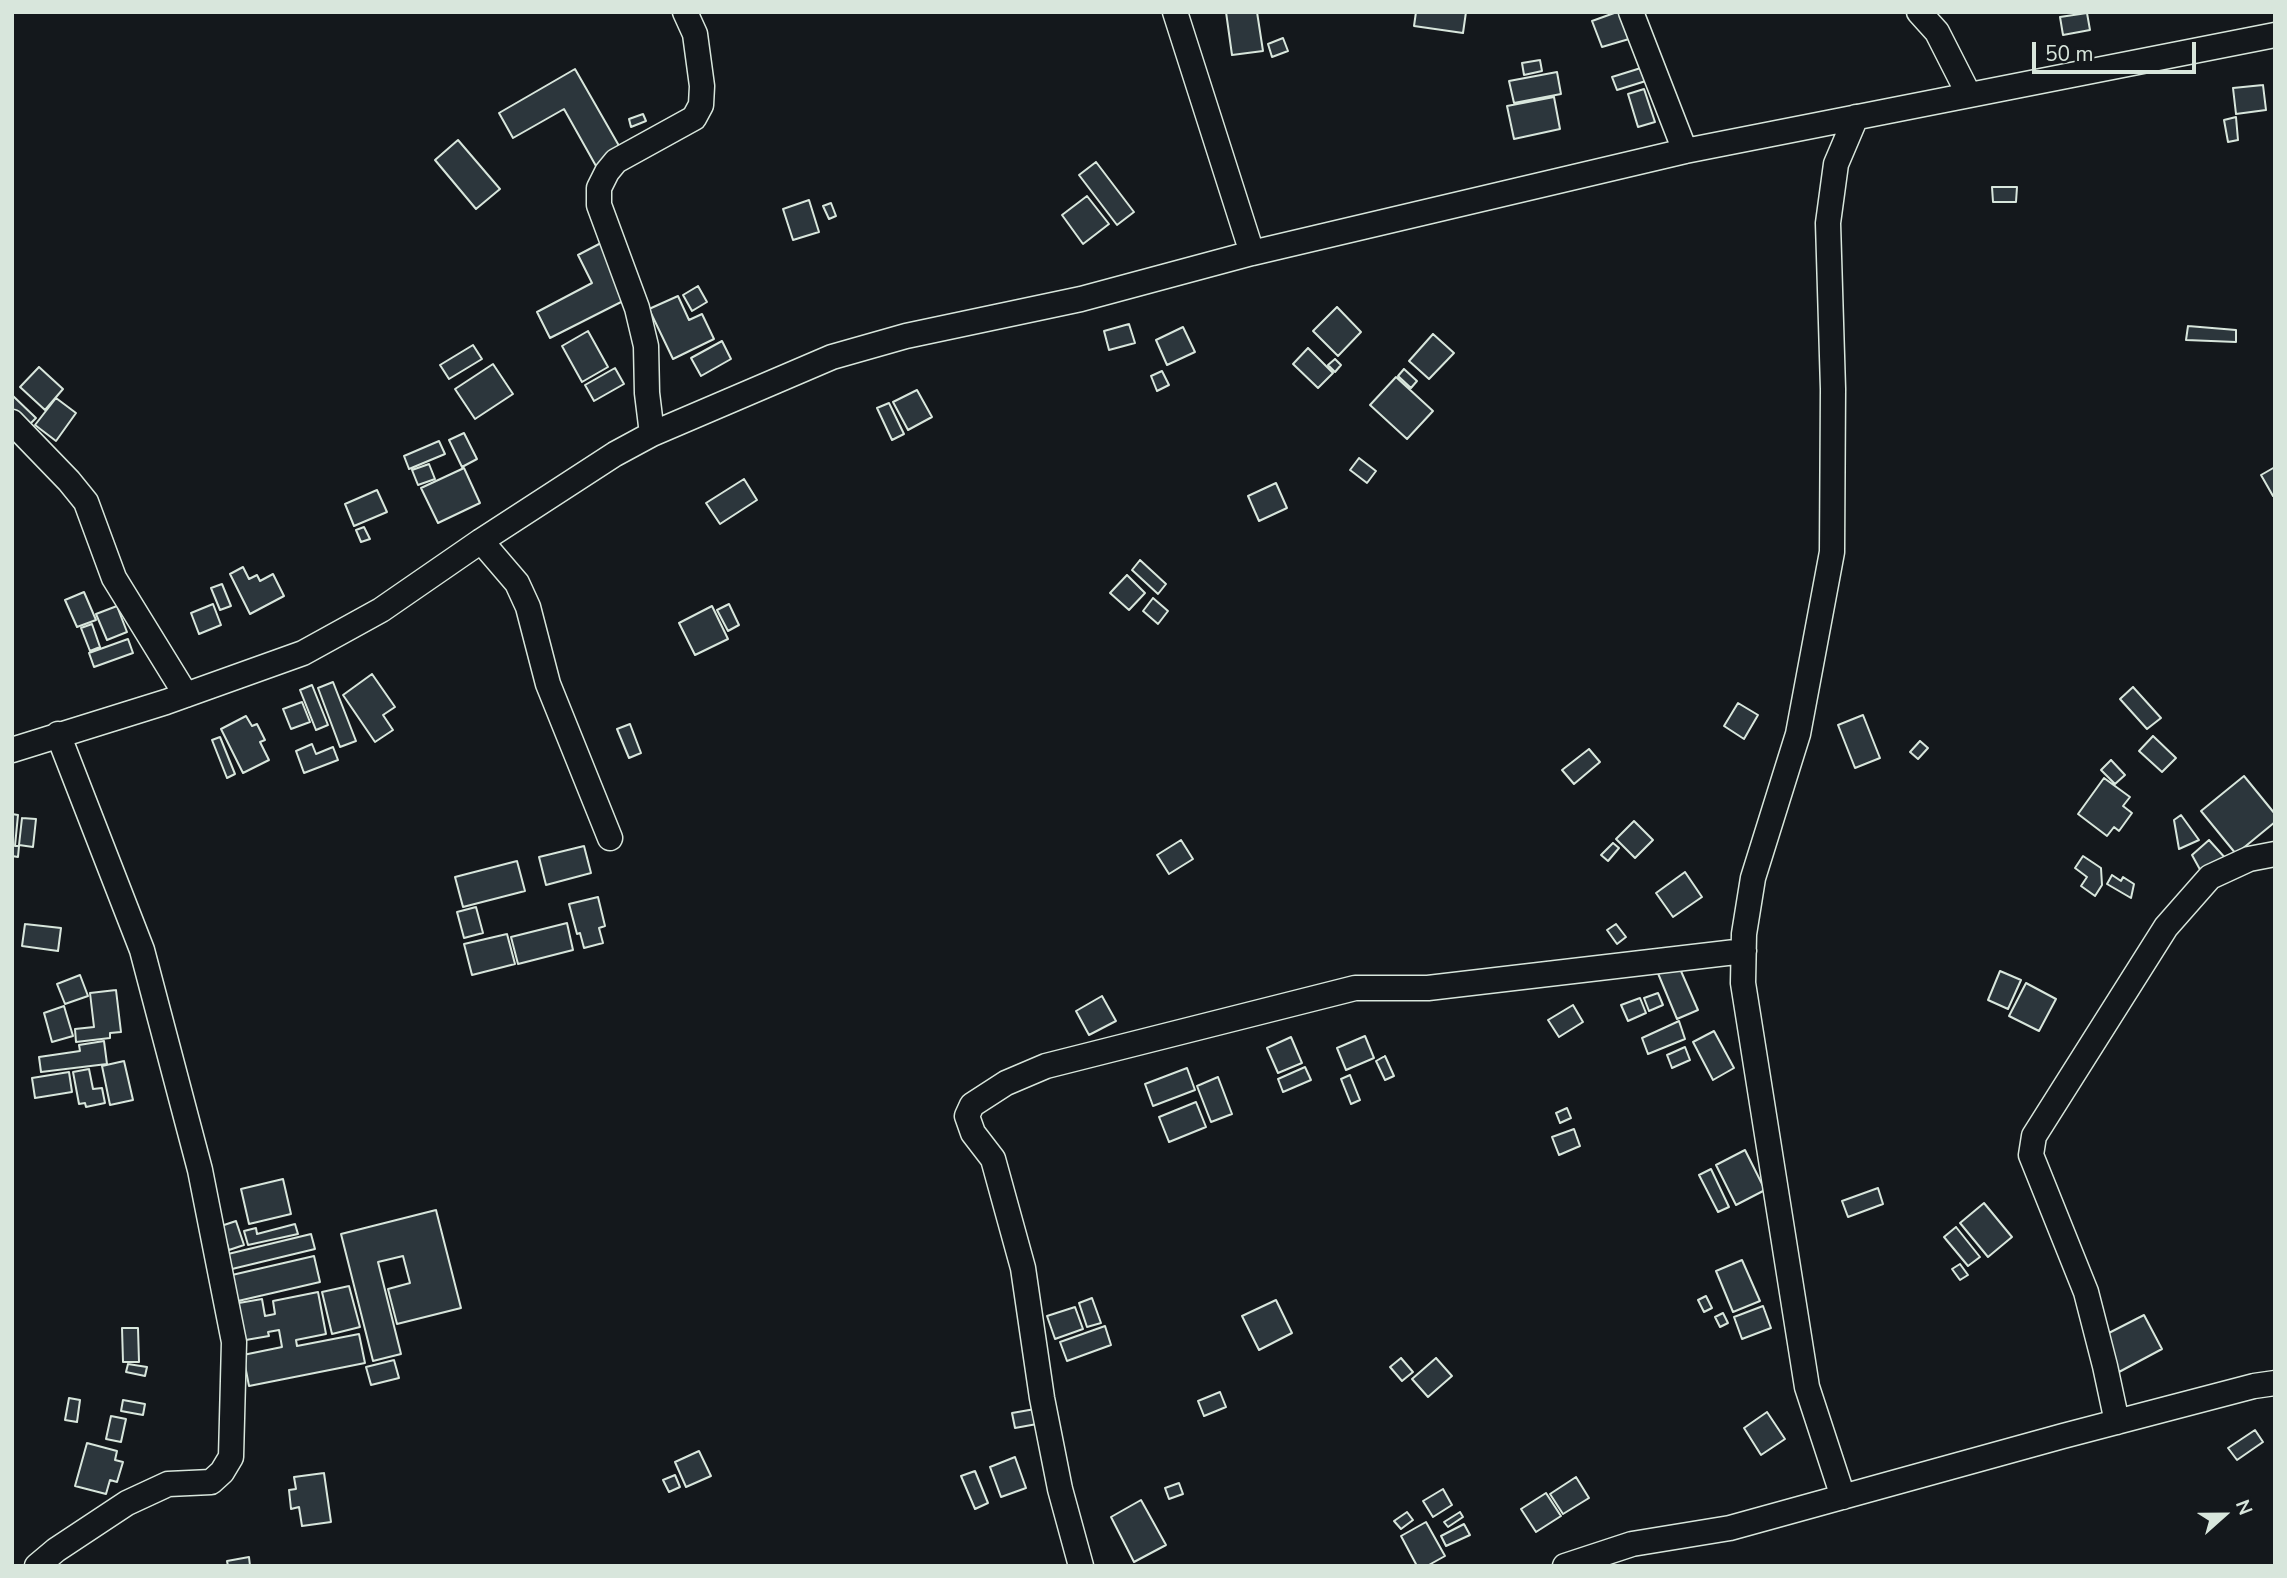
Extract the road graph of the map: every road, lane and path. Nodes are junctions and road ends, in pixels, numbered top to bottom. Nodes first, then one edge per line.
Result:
1 (685, 12) edge
2 (1175, 12) edge
3 (1632, 12) edge
4 (1919, 12) edge
5 (2275, 35) edge
6 (1969, 95) junction
7 (1856, 117) junction
8 (1685, 151) junction
9 (1252, 253) junction
10 (12, 422) edge
11 (652, 434) junction
12 (481, 541) junction
13 (186, 695) junction
14 (58, 734) junction
15 (12, 750) edge
16 (610, 838) dead end
17 (2275, 853) edge
18 (1744, 951) junction
19 (2275, 1383) edge
20 (2117, 1422) junction
21 (1843, 1496) junction
22 (37, 1566) edge
23 (1081, 1566) edge
24 (1565, 1566) edge

1 - 11 street
2 - 9 street
3 - 8 street
4 - 6 street
5 - 6 street
6 - 7 street
7 - 8 street
7 - 18 street
8 - 9 street
9 - 11 street
10 - 13 street
11 - 12 street
12 - 13 street
12 - 16 street
13 - 14 street
14 - 15 street
14 - 22 street
17 - 20 street
18 - 21 street
18 - 23 street
19 - 20 street
20 - 21 street
21 - 24 street

